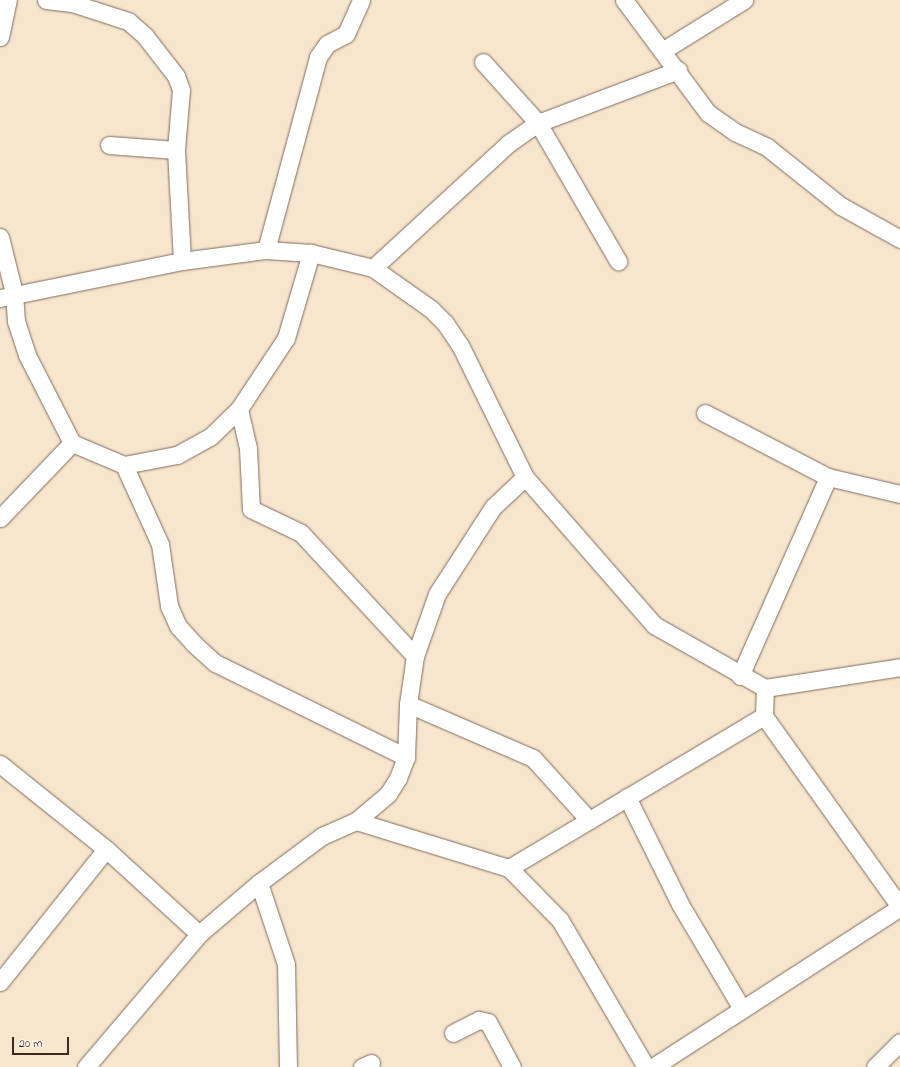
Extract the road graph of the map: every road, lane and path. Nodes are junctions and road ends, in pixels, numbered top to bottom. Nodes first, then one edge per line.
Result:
1 (8, 0) edge
2 (46, 0) edge
3 (361, 0) edge
4 (624, 0) edge
5 (744, 0) edge
6 (73, 2) edge
7 (0, 38) edge
8 (662, 50) junction
9 (483, 62) dead end
10 (678, 70) junction
11 (538, 123) junction
12 (109, 145) dead end
13 (176, 150) junction
14 (0, 237) edge
15 (900, 239) edge
16 (266, 250) junction
17 (311, 253) junction
18 (182, 261) junction
19 (618, 261) dead end
20 (373, 268) junction
21 (7, 295) edge
22 (239, 409) junction
23 (705, 413) dead end
24 (72, 443) junction
25 (124, 465) junction
26 (525, 477) junction
27 (828, 477) junction
28 (900, 494) edge
29 (0, 518) edge
30 (415, 656) junction
31 (900, 667) edge
32 (740, 676) junction
33 (765, 688) junction
34 (408, 704) junction
35 (764, 716) junction
36 (406, 757) junction
37 (0, 764) edge
38 (627, 797) junction
39 (589, 820) junction
40 (356, 821) junction
41 (106, 850) junction
42 (509, 868) junction
43 (259, 883) junction
44 (900, 907) edge
45 (199, 934) junction
46 (0, 982) edge
47 (742, 1009) junction
48 (453, 1033) dead end
49 (900, 1042) edge
50 (86, 1067) edge
51 (288, 1067) edge
52 (512, 1067) edge
53 (646, 1067) edge
54 (653, 1067) edge
55 (875, 1067) edge

1 - 7 street
2 - 6 street
3 - 16 street
4 - 8 street
5 - 8 street
6 - 13 street
8 - 10 street
9 - 11 street
10 - 11 street
10 - 15 street
11 - 19 street
11 - 20 street
12 - 13 street
13 - 18 street
14 - 21 street
16 - 17 street
16 - 18 street
17 - 20 street
17 - 22 street
18 - 21 street
20 - 26 street
21 - 24 street
22 - 25 street
22 - 30 street
23 - 27 street
24 - 25 street
24 - 29 street
25 - 36 street
26 - 30 street
26 - 32 street
27 - 28 street
27 - 32 street
30 - 34 street
31 - 33 street
32 - 33 street
33 - 35 street
34 - 36 street
34 - 39 street
35 - 38 street
35 - 44 street
36 - 40 street
37 - 41 street
38 - 39 street
38 - 47 street
39 - 42 street
40 - 42 street
40 - 43 street
41 - 45 street
41 - 46 street
42 - 53 street
43 - 45 street
43 - 51 street
44 - 47 street
45 - 50 street
47 - 54 street
48 - 52 street
49 - 55 street

